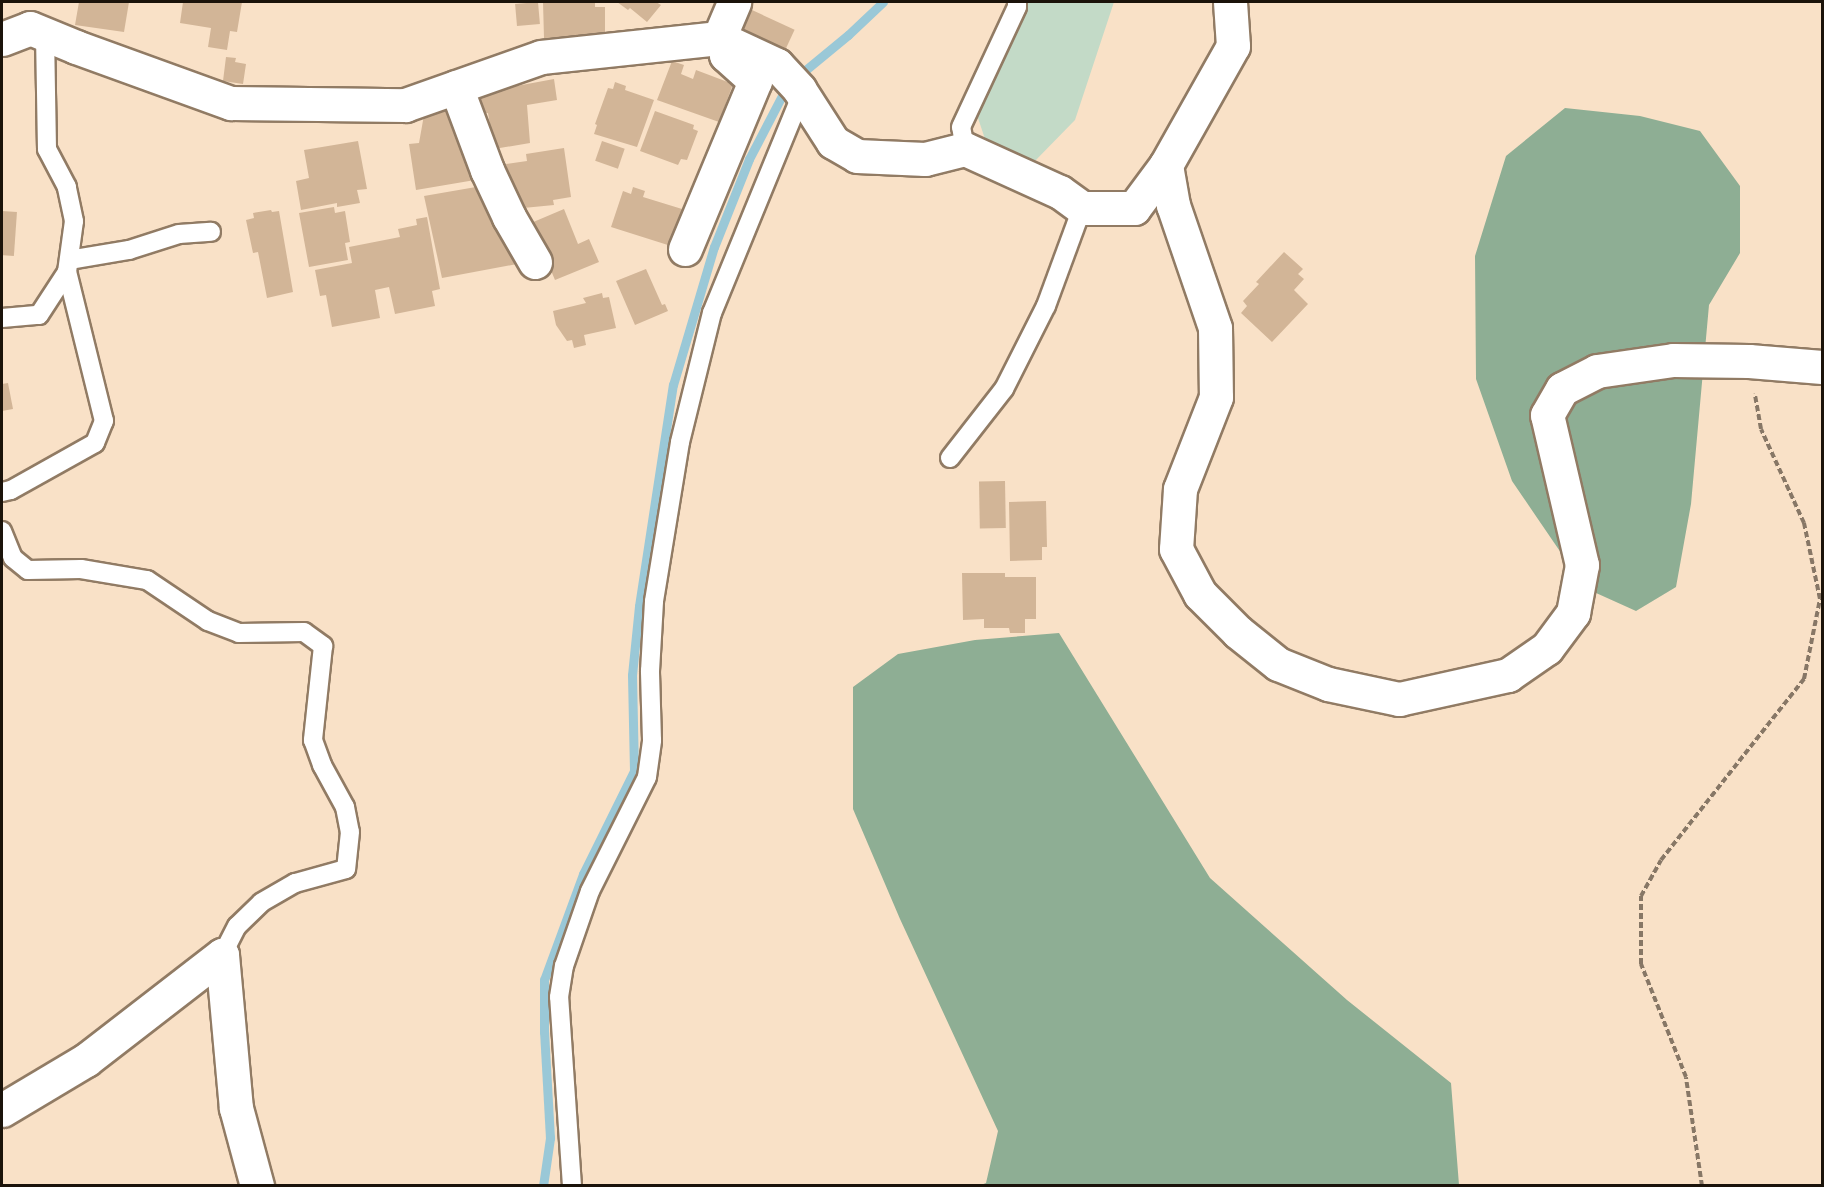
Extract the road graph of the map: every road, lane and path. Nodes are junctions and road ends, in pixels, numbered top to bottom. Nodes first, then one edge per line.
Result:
1 (734, 2) edge
2 (1017, 2) edge
3 (1230, 2) edge
4 (28, 26) edge
5 (724, 41) junction
6 (456, 87) junction
7 (801, 91) junction
8 (964, 149) junction
9 (1166, 165) junction
10 (1082, 208) junction
11 (212, 232) dead end
12 (685, 249) dead end
13 (535, 262) dead end
14 (68, 266) junction
15 (2, 318) edge
16 (1749, 361) junction
17 (1822, 367) edge
18 (950, 458) dead end
19 (2, 492) edge
20 (2, 531) edge
21 (222, 955) junction
22 (2, 1110) edge
23 (257, 1185) edge
24 (572, 1185) edge
25 (1702, 1185) edge

1 - 5 street
2 - 8 lane
3 - 9 street
4 - 6 street
4 - 14 lane
5 - 6 street
5 - 7 street
5 - 12 street
6 - 13 street
7 - 8 street
7 - 24 lane
8 - 10 street
9 - 10 street
9 - 16 street
10 - 18 lane
11 - 14 lane
14 - 15 lane
14 - 19 lane
16 - 17 street
16 - 25 path
20 - 21 lane
21 - 22 street
21 - 23 street

